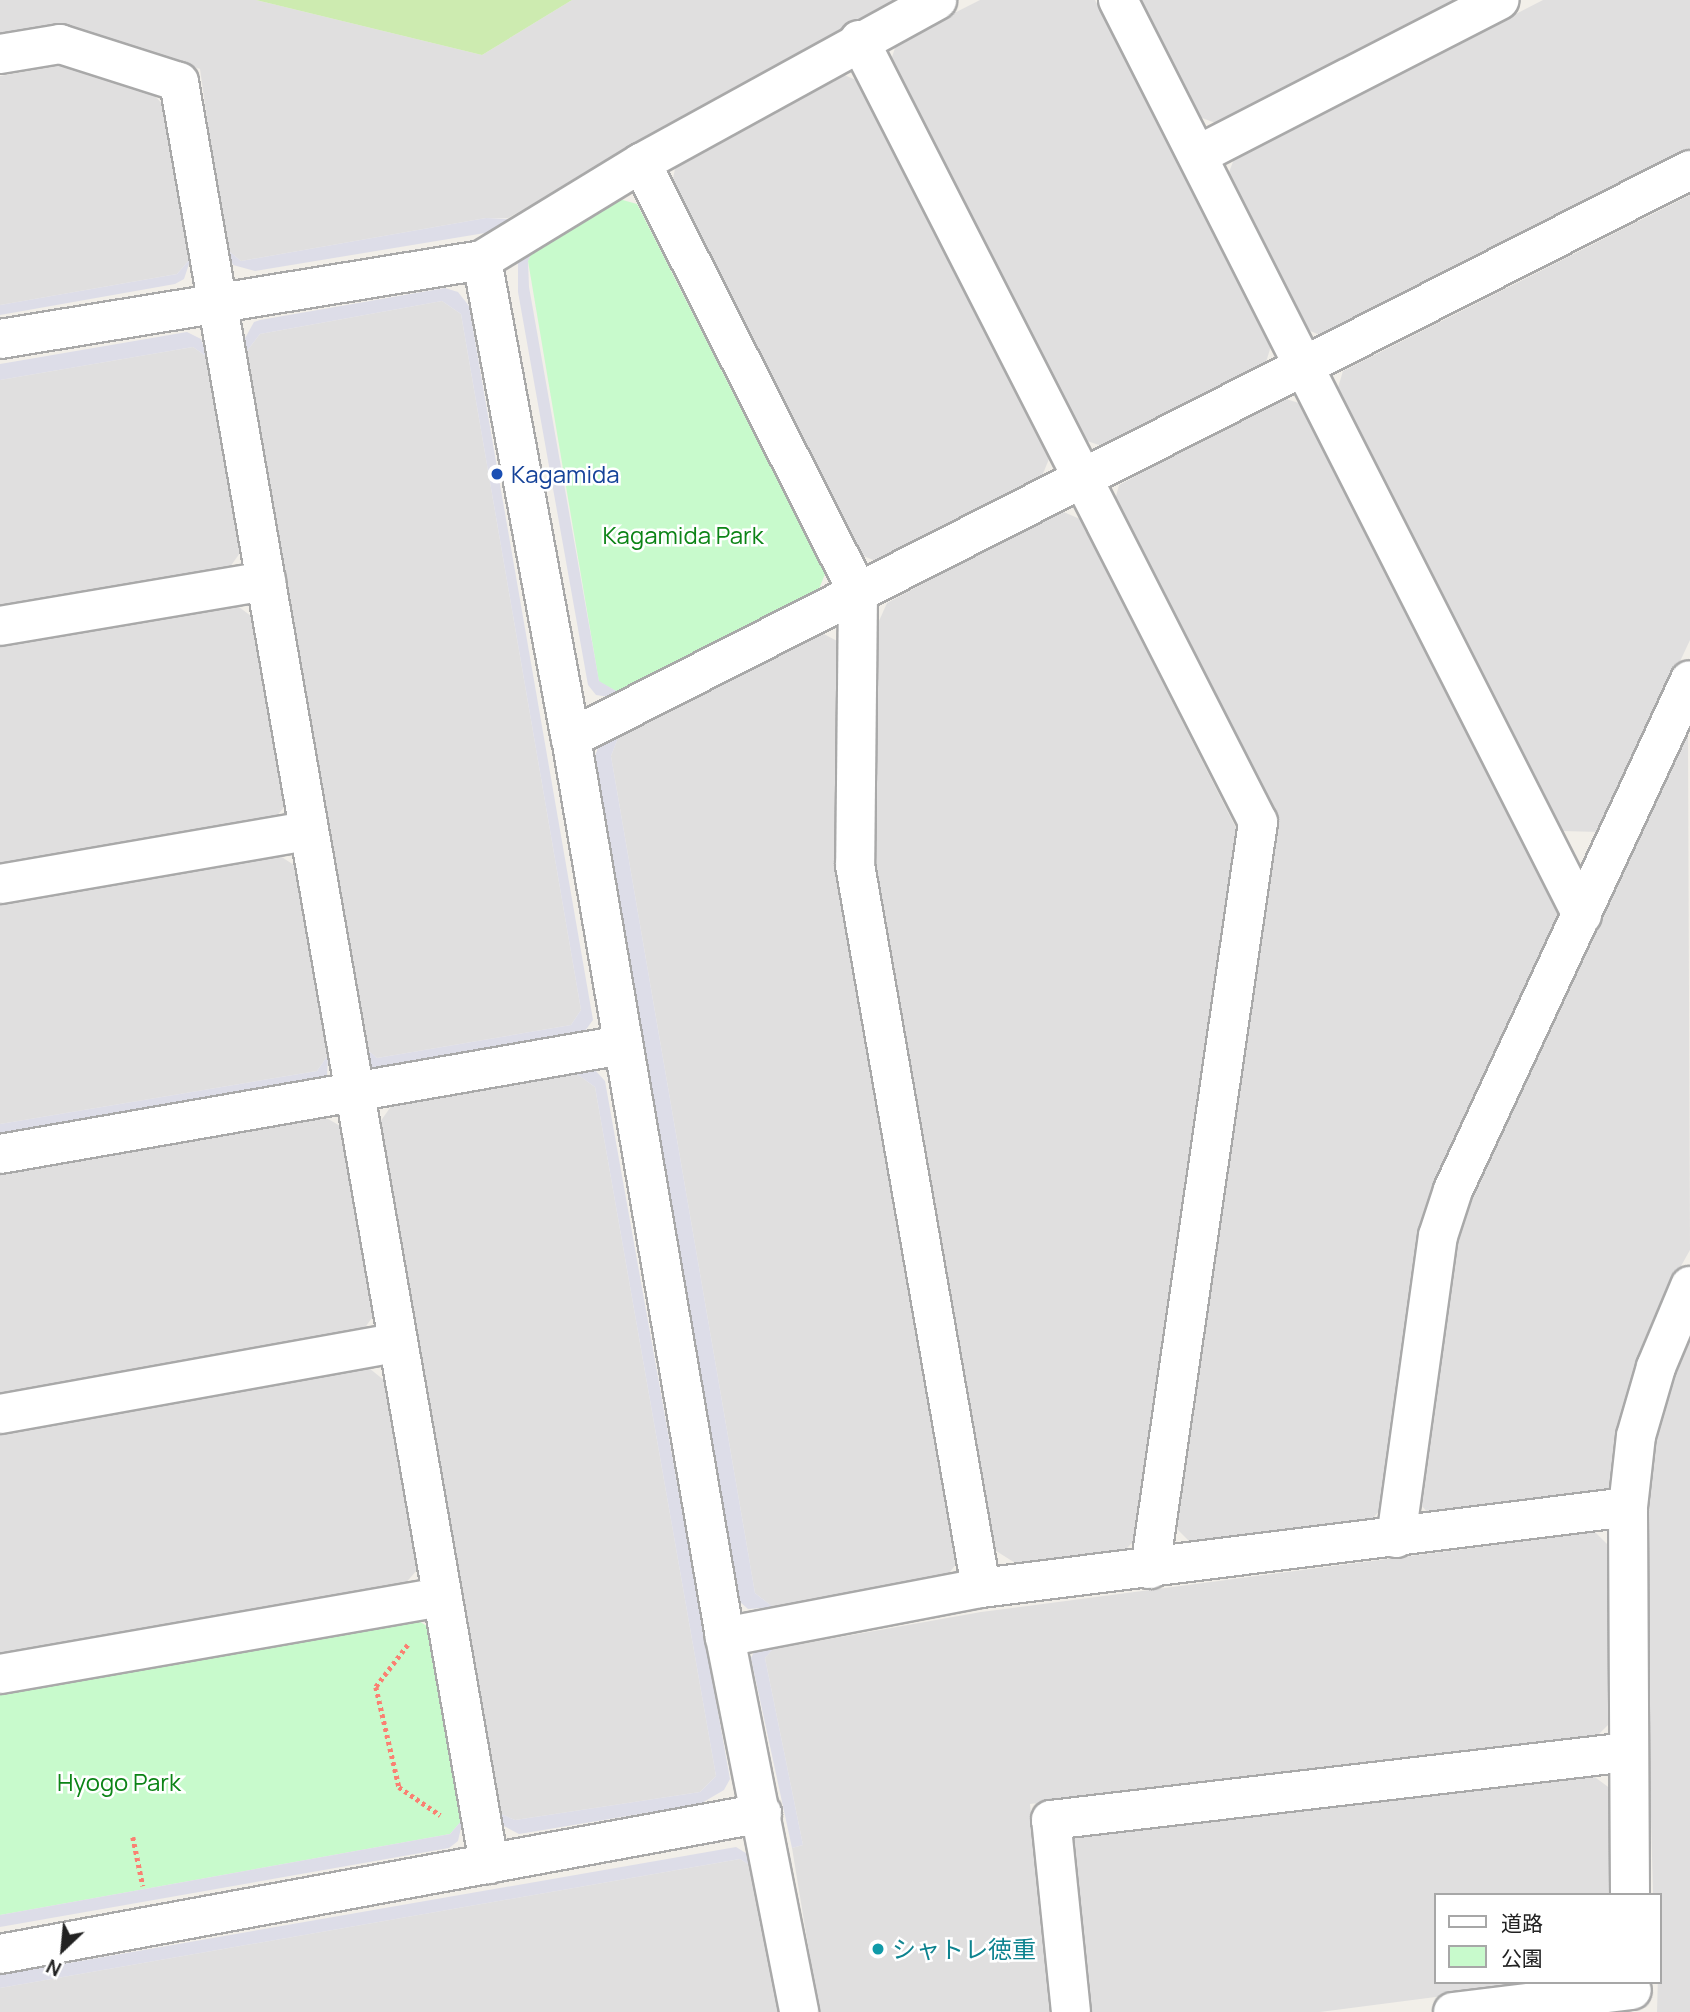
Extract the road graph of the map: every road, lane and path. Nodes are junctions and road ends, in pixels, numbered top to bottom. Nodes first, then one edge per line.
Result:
1 (937, 0) edge
2 (1118, 0) edge
3 (1499, 0) edge
4 (859, 40) junction
5 (0, 54) edge
6 (1198, 155) junction
7 (641, 163) junction
8 (1690, 170) edge
9 (482, 260) junction
10 (217, 301) junction
11 (0, 339) edge
12 (1305, 366) junction
13 (1080, 478) junction
14 (266, 581) junction
15 (858, 593) junction
16 (0, 626) edge
17 (1688, 688) edge
18 (571, 738) junction
19 (308, 831) junction
20 (0, 884) edge
21 (1582, 915) junction
22 (622, 1045) junction
23 (355, 1093) junction
24 (0, 1154) edge
25 (1690, 1286) edge
26 (396, 1343) junction
27 (0, 1414) edge
28 (1628, 1507) junction
29 (1396, 1538) junction
30 (1150, 1569) junction
31 (981, 1588) junction
32 (442, 1597) junction
33 (416, 1635) dead end
34 (725, 1637) junction
35 (0, 1674) edge
36 (1628, 1752) junction
37 (437, 1812) dead end
38 (762, 1813) junction
39 (133, 1837) dead end
40 (489, 1864) junction
41 (143, 1889) dead end
42 (1630, 1893) edge
43 (0, 1954) edge
44 (1632, 1995) edge
45 (799, 2012) edge
46 (1071, 2012) edge
47 (1453, 2012) edge

1 - 4 street
2 - 6 street
3 - 6 street
4 - 7 street
4 - 13 street
5 - 10 street
6 - 12 street
7 - 9 street
7 - 15 street
8 - 12 street
9 - 10 street
9 - 18 street
10 - 11 street
10 - 14 street
12 - 13 street
12 - 21 street
13 - 15 street
13 - 30 street
14 - 16 street
14 - 19 street
15 - 18 street
15 - 31 street
17 - 21 street
18 - 22 street
19 - 20 street
19 - 23 street
21 - 29 street
22 - 23 street
22 - 34 street
23 - 24 street
23 - 26 street
25 - 28 street
26 - 27 street
26 - 32 street
28 - 29 street
28 - 36 street
29 - 30 street
30 - 31 street
31 - 34 street
32 - 35 street
32 - 40 street
33 - 37 path
34 - 38 street
36 - 42 street
36 - 46 street
38 - 40 street
38 - 45 street
39 - 41 path
40 - 43 street
44 - 47 street

